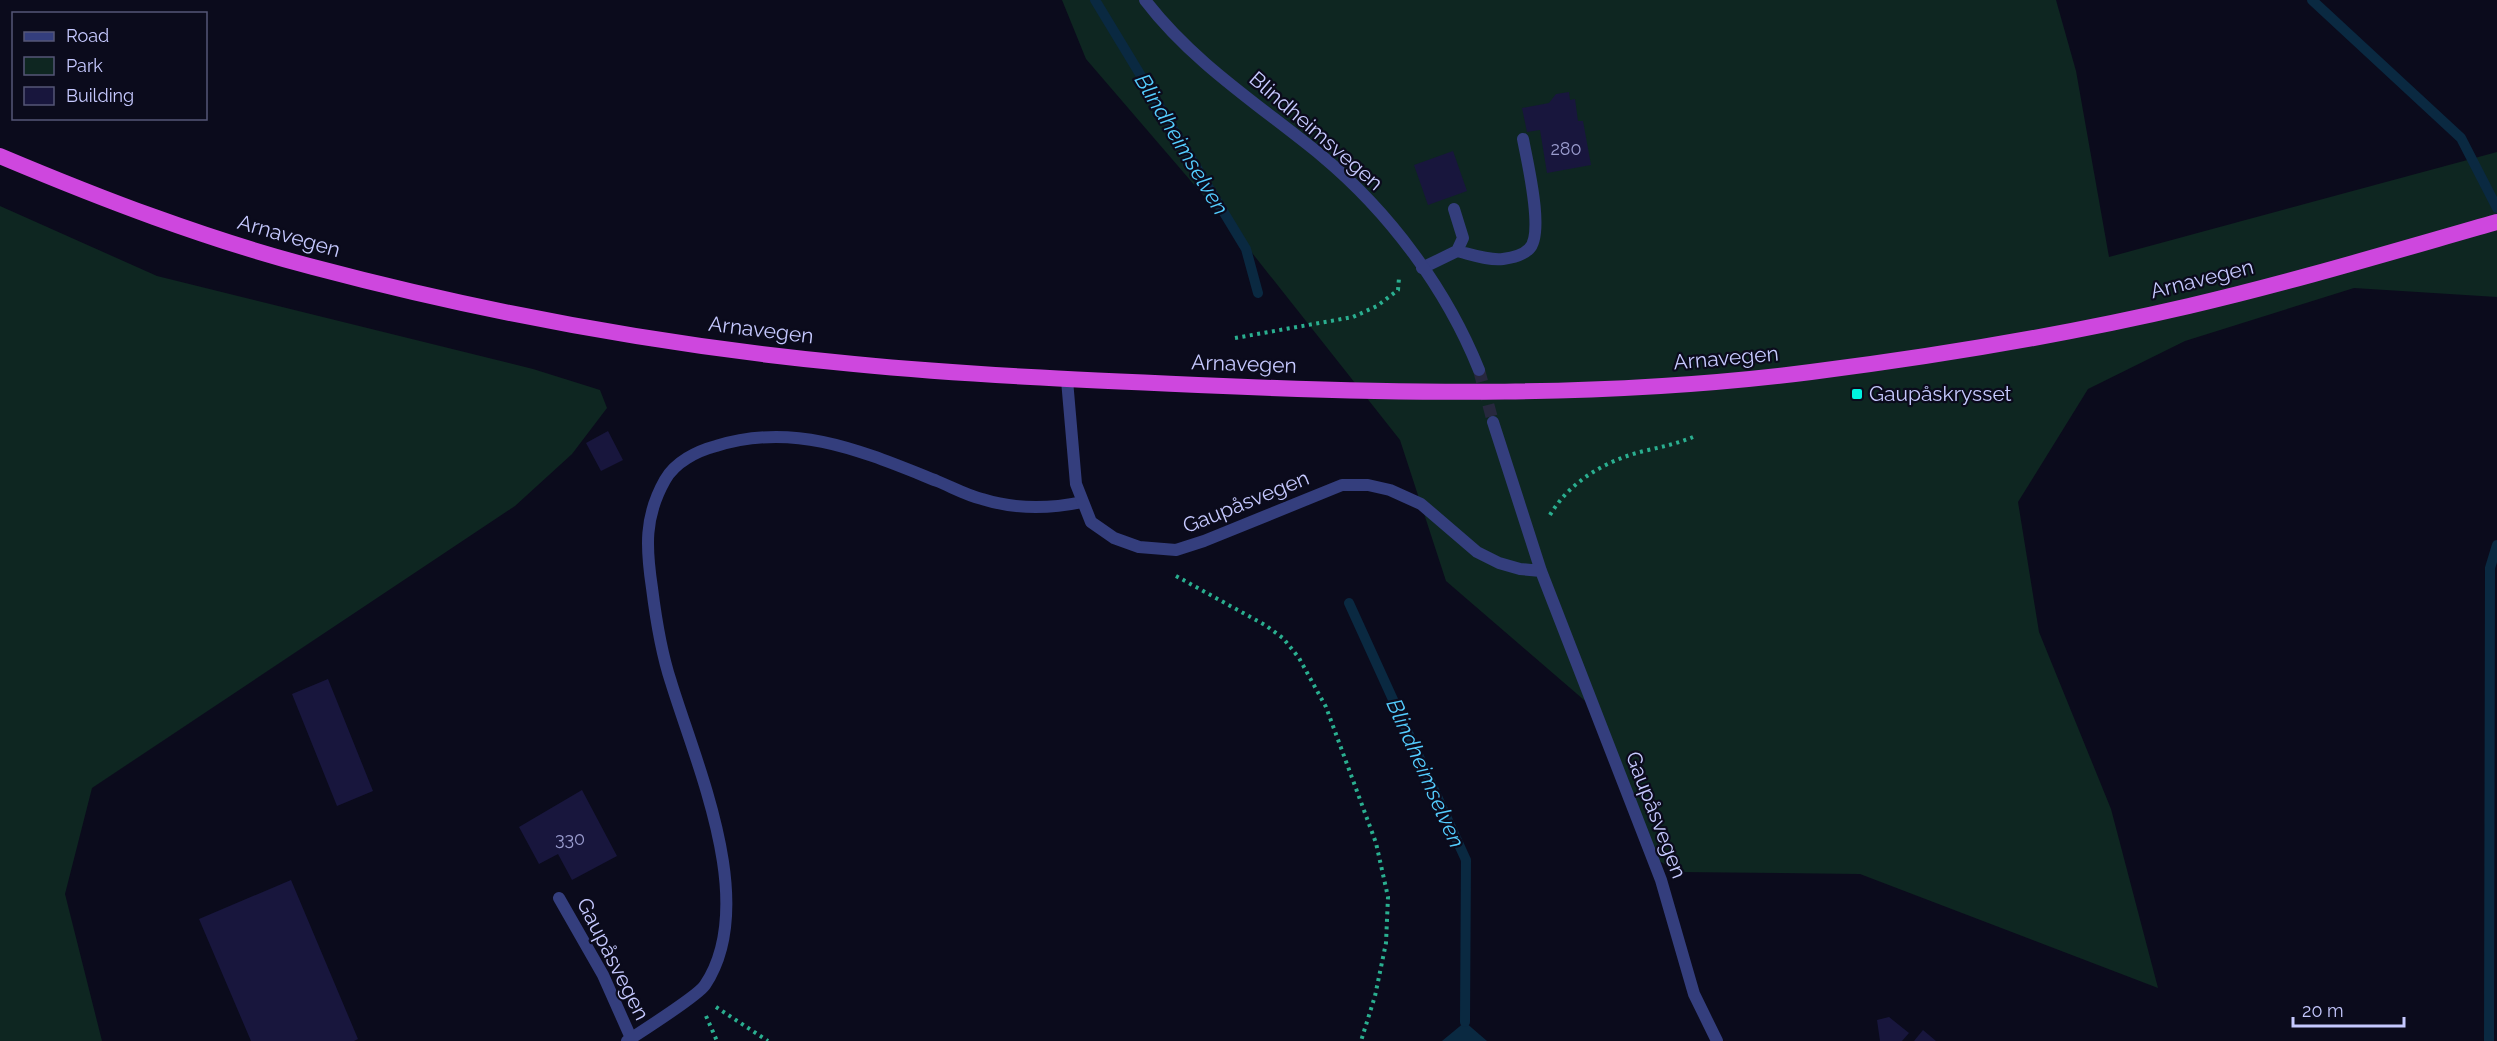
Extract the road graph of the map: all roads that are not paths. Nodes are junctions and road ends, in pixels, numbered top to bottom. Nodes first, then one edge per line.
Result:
1 (1145, 0) edge
2 (1523, 139) dead end
3 (0, 156) edge
4 (1454, 208) dead end
5 (2497, 222) edge
6 (1456, 251) junction
7 (1422, 268) junction
8 (1479, 370) tunnel mouth
9 (1067, 380) junction
10 (1493, 422) tunnel mouth
11 (1082, 502) junction
12 (1541, 571) junction
13 (559, 898) dead end
14 (629, 1040) edge
15 (1717, 1041) edge

1 - 7 street, Blindheimsvegen
2 - 6 street
3 - 9 highway, Arnavegen
4 - 6 street
5 - 9 highway, Arnavegen
6 - 7 street
7 - 8 street, Blindheimsvegen
9 - 11 street, Gaupåsvegen
10 - 12 street, Gaupåsvegen
11 - 12 street, Gaupåsvegen
11 - 14 street
12 - 15 street, Gaupåsvegen
13 - 14 street, Gaupåsvegen

